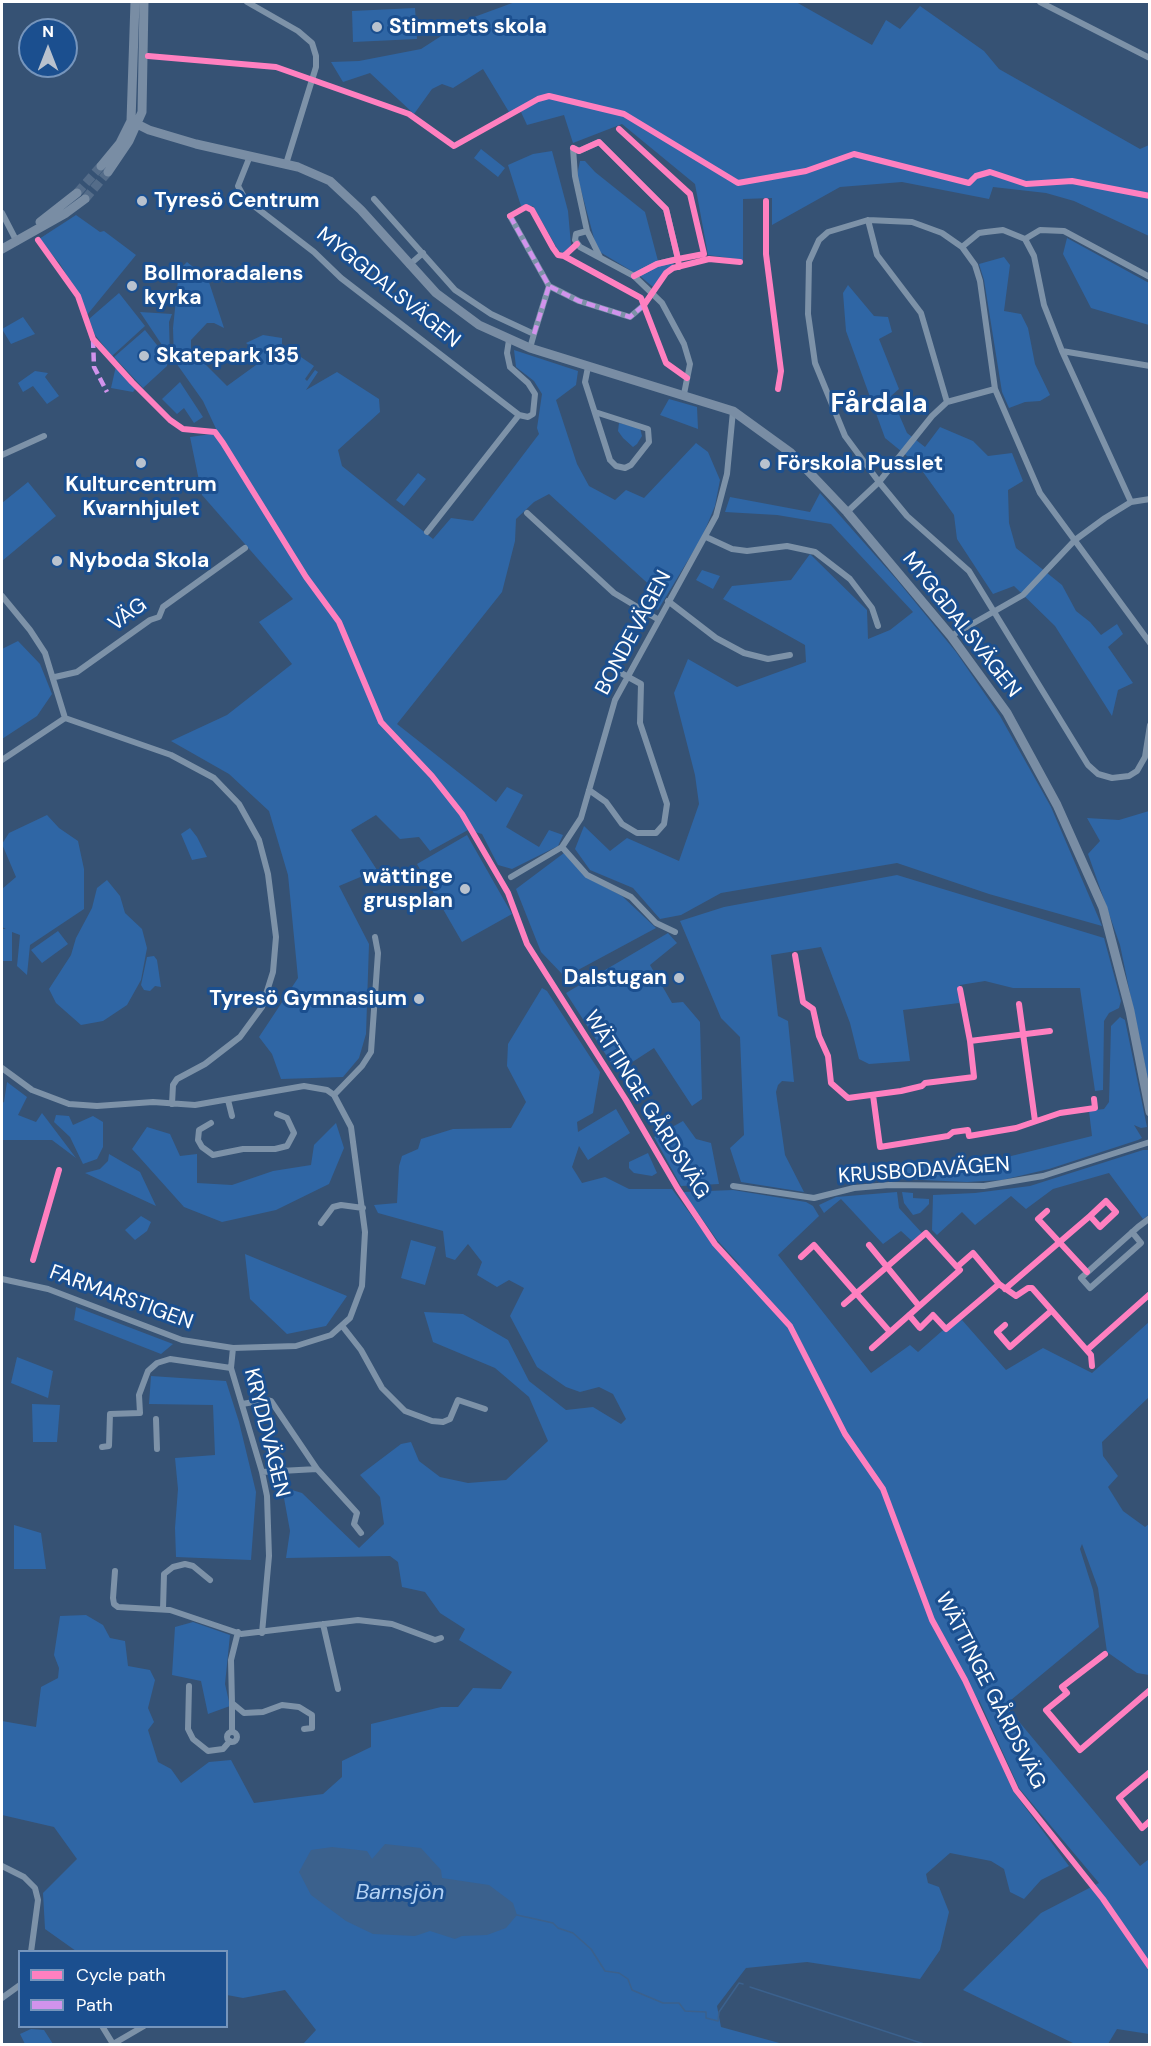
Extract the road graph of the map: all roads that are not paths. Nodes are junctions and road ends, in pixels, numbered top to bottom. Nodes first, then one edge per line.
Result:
1 (135, 2) edge
2 (144, 2) edge
3 (247, 2) edge
4 (1040, 2) edge
5 (1149, 58) edge
6 (135, 123) junction
7 (250, 156) junction
8 (286, 164) junction
9 (105, 169) tunnel mouth
10 (81, 196) tunnel mouth
11 (374, 199) dead end
12 (2, 213) edge
13 (510, 216) dead end
14 (868, 220) junction
15 (587, 231) junction
16 (15, 239) junction
17 (1025, 239) junction
18 (2, 244) edge
19 (962, 247) junction
20 (2, 249) edge
21 (423, 253) junction
22 (600, 257) junction
23 (409, 266) junction
24 (634, 276) junction
25 (1149, 277) edge
26 (549, 286) junction
27 (644, 305) dead end
28 (534, 334) junction
29 (509, 340) junction
30 (530, 348) junction
31 (1062, 351) junction
32 (1149, 366) edge
33 (588, 367) junction
34 (995, 390) junction
35 (684, 394) junction
36 (947, 402) junction
37 (734, 411) junction
38 (595, 412) junction
39 (519, 416) junction
40 (44, 436) dead end
41 (2, 455) edge
42 (879, 482) junction
43 (1149, 499) edge
44 (1131, 502) junction
45 (847, 512) junction
46 (527, 513) dead end
47 (427, 532) dead end
48 (705, 537) junction
49 (1075, 540) junction
50 (245, 548) dead end
51 (2, 596) edge
52 (669, 601) junction
53 (996, 612) junction
54 (658, 620) junction
55 (878, 626) dead end
56 (951, 636) junction
57 (1149, 643) edge
58 (620, 652) dead end
59 (790, 655) dead end
60 (626, 676) junction
61 (55, 677) junction
62 (65, 718) junction
63 (1149, 725) edge
64 (2, 760) edge
65 (589, 790) junction
66 (562, 847) junction
67 (511, 877) dead end
68 (675, 932) dead end
69 (375, 937) dead end
70 (2, 1068) edge
71 (334, 1095) junction
72 (228, 1100) junction
73 (172, 1104) junction
74 (1149, 1112) edge
75 (277, 1114) dead end
76 (232, 1116) dead end
77 (210, 1123) dead end
78 (1149, 1142) edge
79 (733, 1186) dead end
80 (363, 1208) junction
81 (329, 1211) junction
82 (336, 1215) dead end
83 (1149, 1218) edge
84 (321, 1223) dead end
85 (1132, 1233) junction
86 (2, 1279) edge
87 (342, 1327) junction
88 (233, 1348) junction
89 (231, 1368) junction
90 (242, 1404) junction
91 (485, 1409) dead end
92 (156, 1419) dead end
93 (102, 1447) dead end
94 (157, 1449) dead end
95 (317, 1469) junction
96 (262, 1472) junction
97 (361, 1533) dead end
98 (115, 1571) dead end
99 (210, 1580) dead end
100 (163, 1609) junction
101 (323, 1624) junction
102 (238, 1632) junction
103 (262, 1633) junction
104 (441, 1638) dead end
105 (189, 1686) dead end
106 (338, 1689) dead end
107 (232, 1703) junction
108 (304, 1729) dead end
109 (2, 1866) edge
110 (31, 1950) edge
111 (18, 1986) edge
112 (2, 1998) edge
113 (103, 2028) edge
114 (141, 2028) edge

1 - 6 street
2 - 6 street
3 - 8 street
4 - 5 street
6 - 7 street, MYGGDALSVÄGEN
6 - 9 street
7 - 8 street, MYGGDALSVÄGEN
7 - 39 street, MYGGDALSVÄGEN
8 - 23 street, MYGGDALSVÄGEN
10 - 16 street
11 - 21 street, MYGGDALSVÄGEN
12 - 16 street
13 - 26 street
14 - 19 street
14 - 36 street
14 - 42 street
15 - 22 street
15 - 22 street
15 - 24 street
16 - 18 street
16 - 20 street
17 - 19 street
17 - 25 street
17 - 31 street
19 - 34 street
21 - 23 street, MYGGDALSVÄGEN
21 - 28 street, MYGGDALSVÄGEN
22 - 24 street
23 - 29 street, MYGGDALSVÄGEN
24 - 35 street
26 - 27 street
26 - 28 street
28 - 30 street
29 - 30 street, MYGGDALSVÄGEN
29 - 39 street
30 - 33 street, MYGGDALSVÄGEN
31 - 32 street
31 - 44 street
33 - 35 street, MYGGDALSVÄGEN
33 - 38 street
34 - 36 street
34 - 49 street
35 - 37 street, MYGGDALSVÄGEN
36 - 42 street
37 - 45 street, MYGGDALSVÄGEN
37 - 48 street, BONDEVÄGEN
38 - 38 street
39 - 47 street
40 - 41 street
42 - 45 street
42 - 53 street
43 - 44 street
44 - 49 street
45 - 56 street, MYGGDALSVÄGEN
46 - 54 street
48 - 52 street, BONDEVÄGEN
48 - 55 street
49 - 53 street
49 - 57 street
50 - 61 street, VÄG
51 - 61 street
52 - 54 street, BONDEVÄGEN
52 - 59 street
53 - 56 street
53 - 63 street
54 - 60 street, BONDEVÄGEN
56 - 74 street, MYGGDALSVÄGEN
58 - 60 street
60 - 65 street, BONDEVÄGEN
60 - 65 street
61 - 62 street
62 - 64 street
62 - 73 street
65 - 66 street, BONDEVÄGEN
66 - 67 street, BONDEVÄGEN
66 - 68 street
69 - 71 street
70 - 73 street
71 - 72 street
71 - 80 street
72 - 73 street
72 - 76 street
75 - 77 street
78 - 79 street, KRUSBODAVÄGEN
80 - 81 street
80 - 87 street
81 - 82 street
81 - 84 street
83 - 85 street
85 - 85 street
86 - 88 street, FARMARSTIGEN
87 - 88 street, FARMARSTIGEN
87 - 91 street
88 - 89 street, KRYDDVÄGEN
89 - 90 street, KRYDDVÄGEN
89 - 93 street
90 - 95 street
90 - 96 street, KRYDDVÄGEN
92 - 94 street
95 - 96 street
95 - 97 street
96 - 103 street, KRYDDVÄGEN
98 - 100 street
99 - 100 street
100 - 102 street
101 - 103 street
101 - 104 street
101 - 106 street
102 - 103 street
102 - 107 street
105 - 107 street
107 - 108 street
109 - 110 street
111 - 112 street
113 - 114 street

